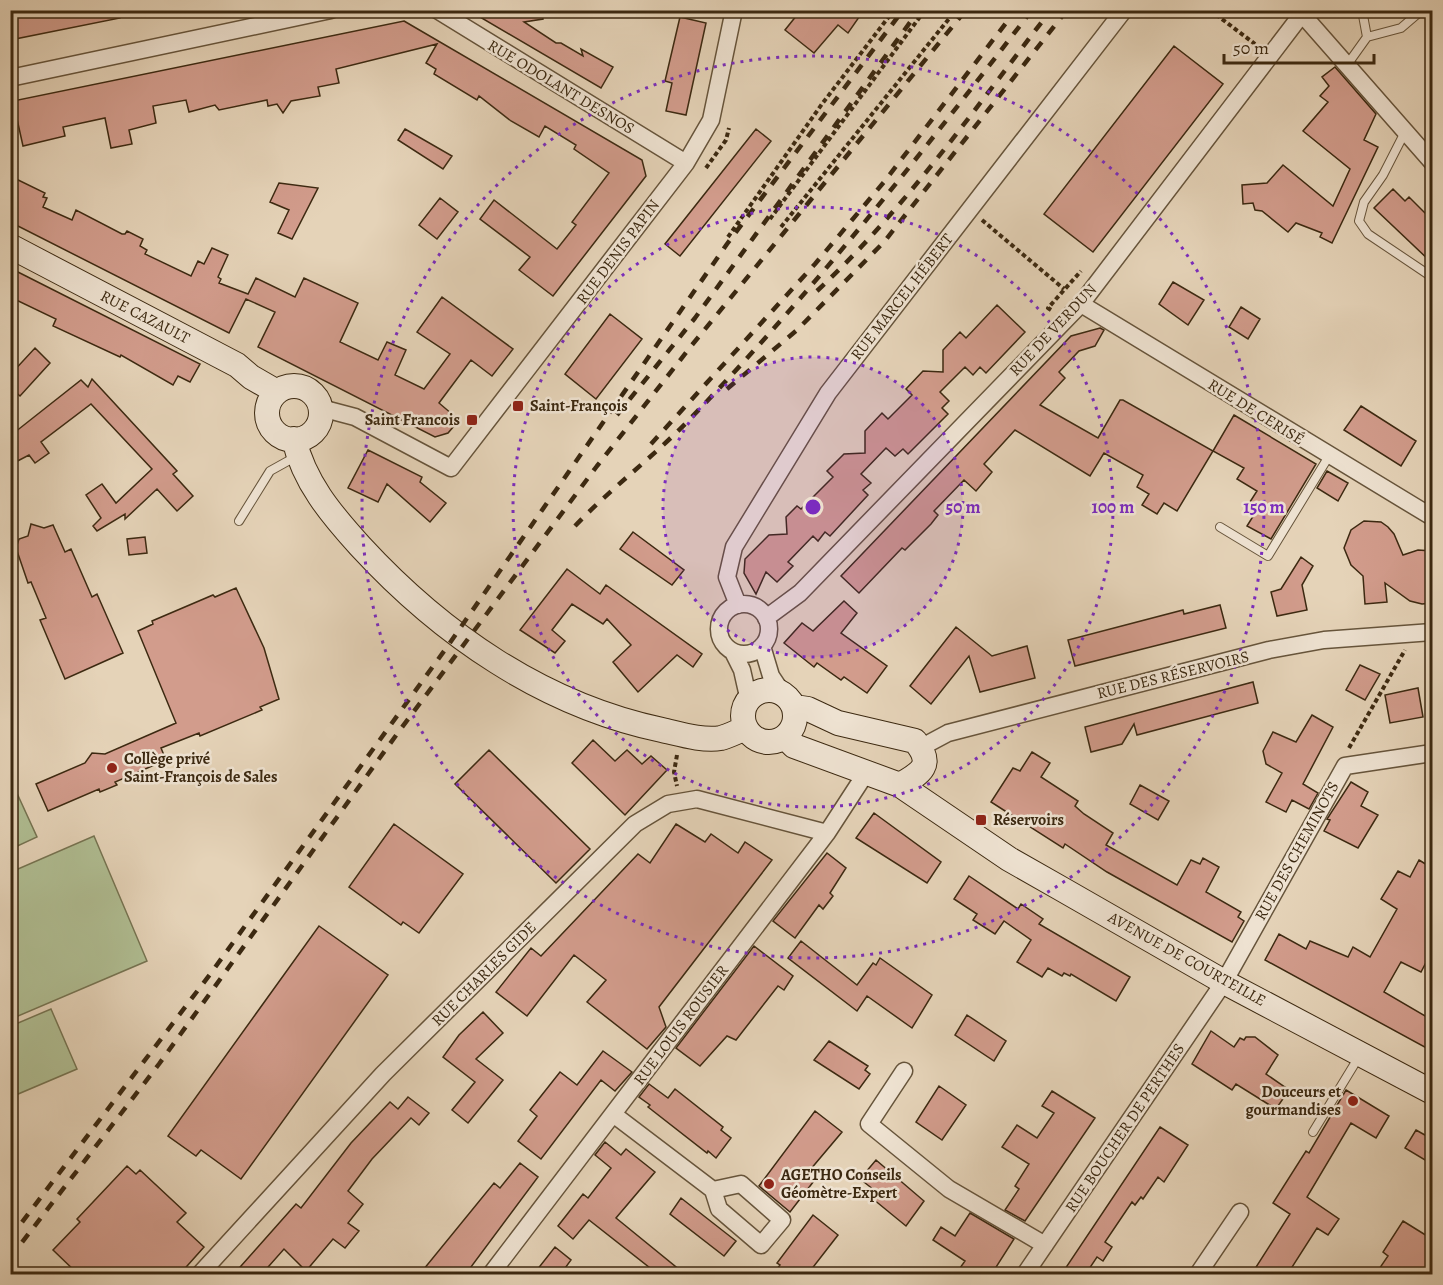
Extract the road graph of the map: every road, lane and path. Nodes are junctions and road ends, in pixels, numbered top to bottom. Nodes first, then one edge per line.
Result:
1 (331, 10) edge
2 (436, 10) edge
3 (734, 10) edge
4 (894, 10) edge
5 (925, 10) edge
6 (956, 10) edge
7 (1124, 10) edge
8 (1210, 10) edge
9 (1362, 10) edge
10 (1422, 10) edge
11 (1304, 12) edge
12 (1367, 37) junction
13 (1255, 44) dead end
14 (1347, 65) junction
15 (10, 78) edge
16 (1406, 132) junction
17 (1432, 162) edge
18 (686, 163) junction
19 (970, 209) junction
20 (770, 219) dead end
21 (781, 227) dead end
22 (728, 237) dead end
23 (10, 246) edge
24 (1082, 270) dead end
25 (1432, 278) edge
26 (1081, 304) junction
27 (277, 392) junction
28 (321, 408) junction
29 (296, 448) junction
30 (1329, 456) junction
31 (1432, 517) edge
32 (240, 521) dead end
33 (1220, 527) dead end
34 (738, 605) junction
35 (766, 618) junction
36 (1432, 632) edge
37 (1407, 634) junction
38 (762, 646) junction
39 (733, 651) junction
40 (748, 701) junction
41 (789, 701) junction
42 (746, 728) junction
43 (785, 737) junction
44 (679, 750) dead end
45 (1432, 753) edge
46 (921, 758) junction
47 (1345, 766) junction
48 (866, 773) junction
49 (900, 785) junction
50 (683, 802) junction
51 (948, 815) junction
52 (827, 833) junction
53 (1224, 982) junction
54 (1360, 1054) junction
55 (904, 1071) dead end
56 (1432, 1092) edge
57 (613, 1114) junction
58 (1313, 1132) dead end
59 (713, 1190) dead end
60 (1240, 1212) dead end
61 (1045, 1245) junction
62 (200, 1275) edge
63 (491, 1275) edge
64 (1025, 1275) edge
65 (1198, 1275) edge

1 - 15 street
2 - 18 street, RUE ODOLANT DESNOS
3 - 18 street, RUE DENIS PAPIN
4 - 22 path
5 - 20 path
6 - 21 path
7 - 19 street, RUE MARCEL HÉBERT
8 - 13 path
9 - 12 lane
10 - 12 lane
11 - 14 street
11 - 26 street, RUE DE VERDUN
12 - 14 lane
14 - 16 street
16 - 17 street
16 - 25 lane
18 - 28 street, RUE DENIS PAPIN
19 - 24 path
19 - 34 street, RUE MARCEL HÉBERT
23 - 27 street, RUE CAZAULT
26 - 30 street, RUE DE CERISÉ
26 - 35 street, RUE DE VERDUN
27 - 28 street
27 - 29 street
28 - 29 street
29 - 32 lane
29 - 42 street
30 - 31 street, RUE DE CERISÉ
30 - 33 lane
34 - 35 street
34 - 39 street
35 - 38 street
36 - 37 street, RUE DES RÉSERVOIRS
37 - 46 street, RUE DES RÉSERVOIRS
37 - 47 path
38 - 39 street
38 - 41 street
39 - 40 street
40 - 41 street
40 - 42 street
41 - 43 street
41 - 46 street
42 - 43 street
43 - 48 street, AVENUE DE COURTEILLE
44 - 50 path
45 - 47 street, RUE DES CHEMINOTS
46 - 49 street
46 - 51 street, AVENUE DE COURTEILLE
47 - 53 street, RUE DES CHEMINOTS
48 - 49 street, AVENUE DE COURTEILLE
48 - 52 street, RUE LOUIS ROUSIER
49 - 51 street, AVENUE DE COURTEILLE
50 - 52 street, RUE CHARLES GIDE
50 - 62 street, RUE CHARLES GIDE
51 - 53 street, AVENUE DE COURTEILLE
52 - 57 street, RUE LOUIS ROUSIER
53 - 54 street, AVENUE DE COURTEILLE
53 - 61 street, RUE BOUCHER DE PERTHES
54 - 56 street, AVENUE DE COURTEILLE
54 - 58 lane
55 - 61 street
57 - 59 street
57 - 63 street, RUE LOUIS ROUSIER
60 - 65 street
61 - 64 street, RUE BOUCHER DE PERTHES

